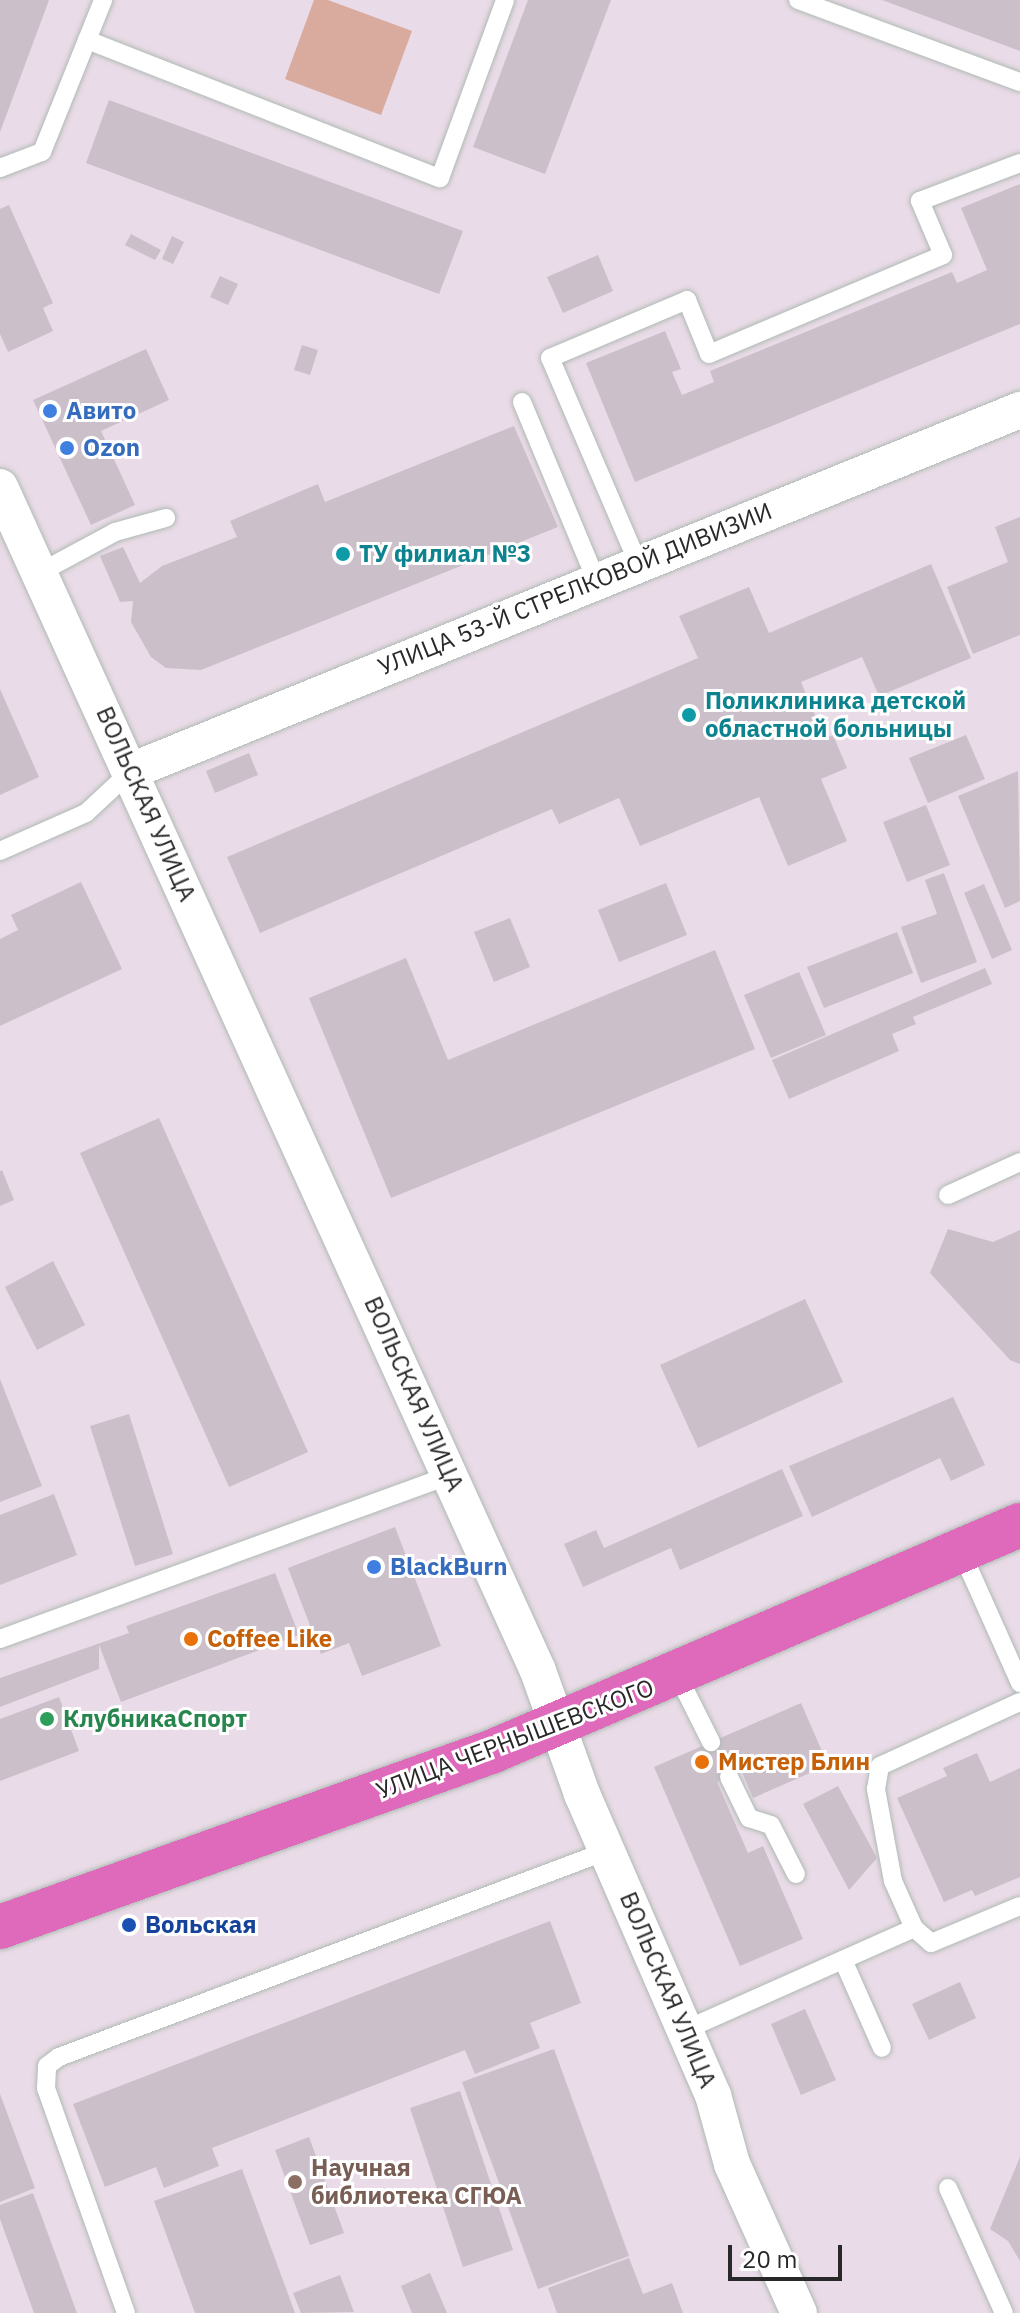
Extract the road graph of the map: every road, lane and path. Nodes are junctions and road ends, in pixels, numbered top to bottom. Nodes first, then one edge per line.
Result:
1 (103, 0) edge
2 (505, 0) edge
3 (798, 0) edge
4 (87, 40) junction
5 (1020, 82) edge
6 (1020, 163) edge
7 (0, 168) edge
8 (522, 402) dead end
9 (1020, 410) edge
10 (0, 487) edge
11 (166, 518) dead end
12 (638, 563) junction
13 (39, 573) junction
14 (596, 580) junction
15 (131, 771) junction
16 (0, 851) edge
17 (1020, 1162) edge
18 (948, 1195) dead end
19 (451, 1475) junction
20 (1020, 1525) edge
21 (961, 1551) junction
22 (0, 1639) edge
23 (678, 1676) junction
24 (1020, 1683) edge
25 (1020, 1702) edge
26 (559, 1725) junction
27 (711, 1742) dead end
28 (729, 1777) dead end
29 (609, 1850) junction
30 (796, 1874) dead end
31 (1020, 1906) edge
32 (0, 1927) edge
33 (914, 1928) junction
34 (843, 1960) junction
35 (685, 2030) junction
36 (882, 2048) dead end
37 (948, 2188) dead end
38 (126, 2313) edge
39 (799, 2313) edge
40 (1004, 2313) edge

1 - 4 lane
2 - 4 lane
3 - 5 lane
4 - 7 lane
6 - 12 lane
8 - 14 lane
9 - 12 street, УЛИЦА 53-Й СТРЕЛКОВОЙ ДИВИЗИИ
10 - 13 street, ВОЛЬСКАЯ УЛИЦА
11 - 13 lane
12 - 14 street, УЛИЦА 53-Й СТРЕЛКОВОЙ ДИВИЗИИ
13 - 15 street, ВОЛЬСКАЯ УЛИЦА
14 - 15 street, УЛИЦА 53-Й СТРЕЛКОВОЙ ДИВИЗИИ
15 - 16 lane
15 - 19 street, ВОЛЬСКАЯ УЛИЦА
17 - 18 lane
19 - 22 lane
19 - 26 street, ВОЛЬСКАЯ УЛИЦА
20 - 21 main road, УЛИЦА ЧЕРНЫШЕВСКОГО
21 - 23 main road, УЛИЦА ЧЕРНЫШЕВСКОГО
21 - 24 lane
23 - 26 main road, УЛИЦА ЧЕРНЫШЕВСКОГО
23 - 27 lane
25 - 33 lane
26 - 29 street, ВОЛЬСКАЯ УЛИЦА
26 - 32 main road, УЛИЦА ЧЕРНЫШЕВСКОГО
28 - 30 lane
29 - 35 street, ВОЛЬСКАЯ УЛИЦА
29 - 38 lane
31 - 33 lane
33 - 34 lane
34 - 35 lane
34 - 36 lane
35 - 39 street, ВОЛЬСКАЯ УЛИЦА
37 - 40 lane

